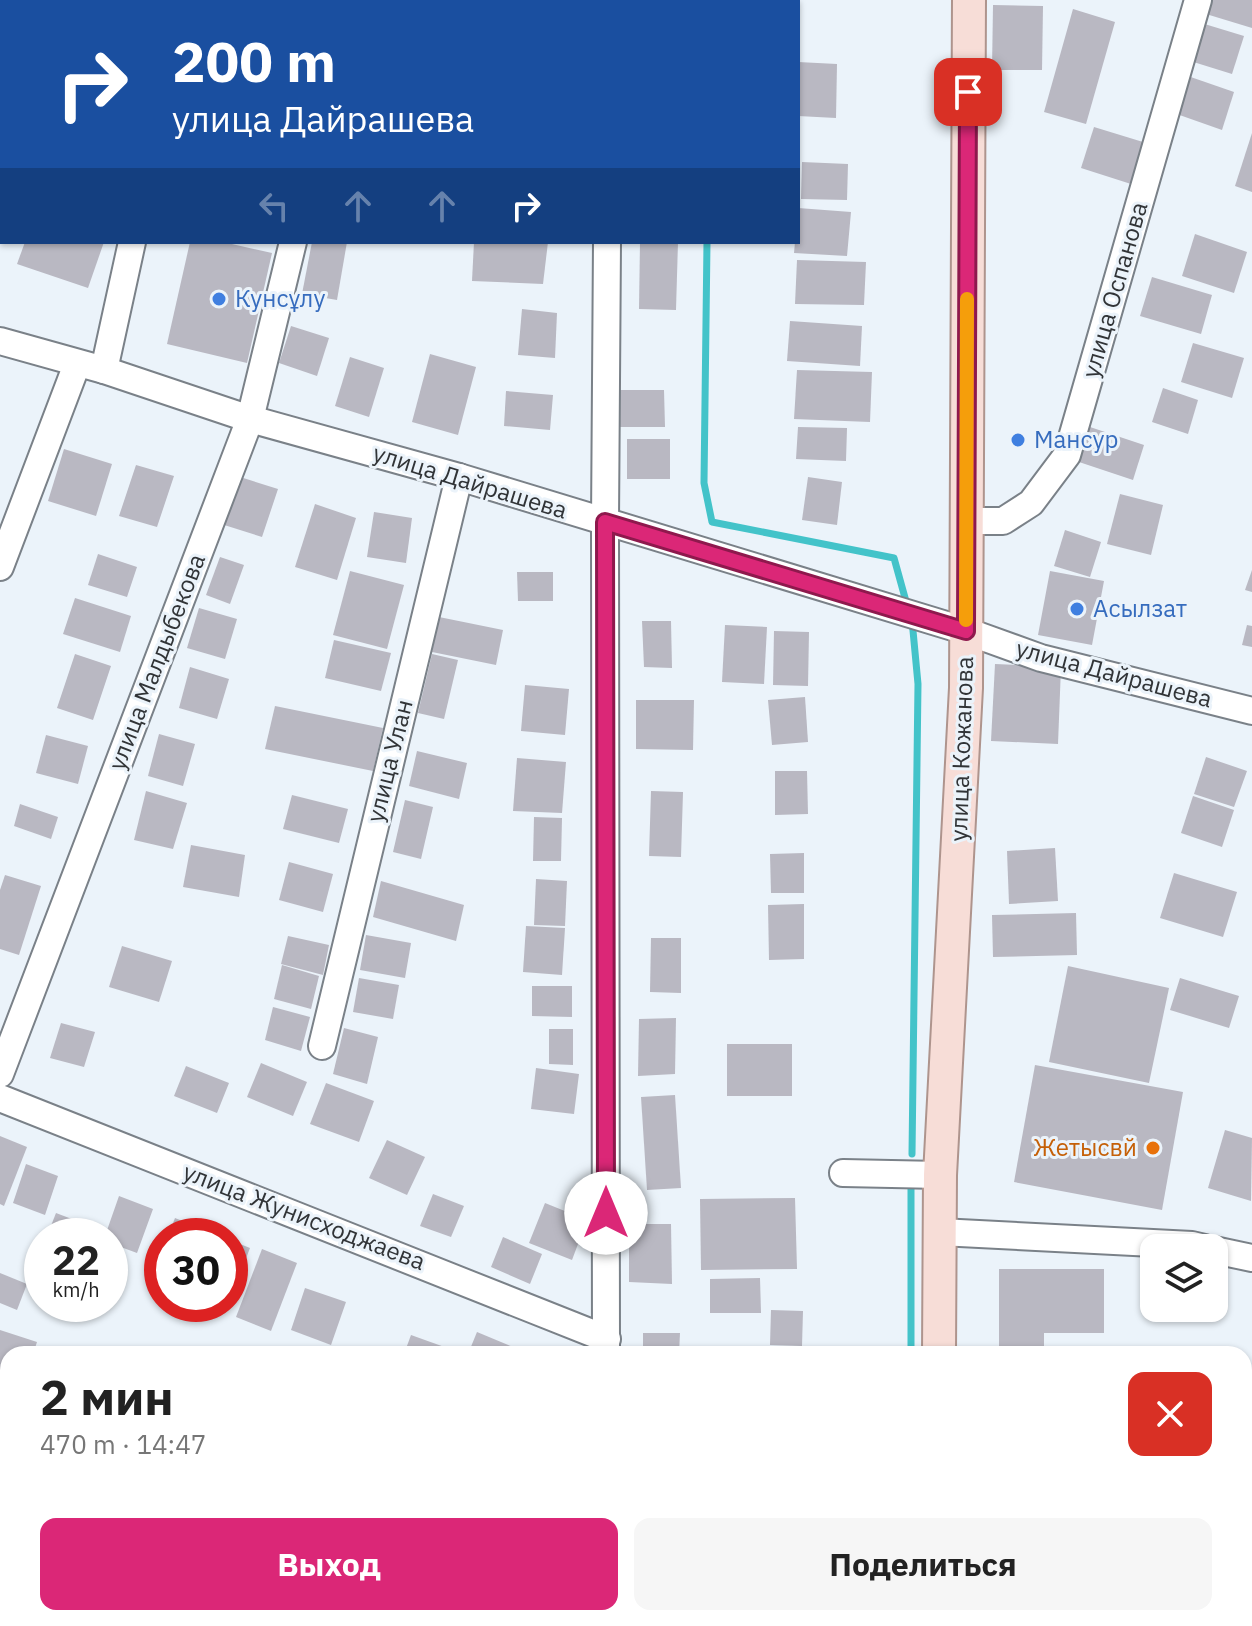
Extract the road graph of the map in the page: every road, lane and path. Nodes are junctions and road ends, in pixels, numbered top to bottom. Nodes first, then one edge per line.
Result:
1 (969, 0) edge
2 (1198, 0) edge
3 (132, 244) edge
4 (293, 244) edge
5 (607, 244) edge
6 (0, 341) edge
7 (77, 364) junction
8 (104, 370) junction
9 (250, 419) junction
10 (459, 477) junction
11 (967, 521) junction
12 (605, 522) junction
13 (0, 567) edge
14 (966, 631) junction
15 (1252, 711) edge
16 (322, 1046) dead end
17 (0, 1074) edge
18 (0, 1098) edge
19 (843, 1173) dead end
20 (940, 1175) junction
21 (940, 1232) junction
22 (1140, 1242) edge
23 (1228, 1253) edge
24 (1252, 1258) edge
25 (606, 1346) edge
26 (939, 1346) edge

1 - 11 main road, улица Кожанова
2 - 11 street, улица Оспанова
3 - 8 street
4 - 9 street, улица Малдыбекова
5 - 12 street
6 - 7 street, улица Дайрашева
7 - 8 street, улица Дайрашева
7 - 13 street
8 - 9 street, улица Дайрашева
9 - 10 street, улица Дайрашева
9 - 17 street, улица Малдыбекова
10 - 12 street, улица Дайрашева
10 - 16 street, улица Улан
11 - 14 main road, улица Кожанова
12 - 14 street, улица Дайрашева
12 - 25 street
14 - 15 street, улица Дайрашева
14 - 20 main road, улица Кожанова
18 - 25 street, улица Жунисходжаева
19 - 20 street
20 - 21 main road, улица Кожанова
21 - 22 street
21 - 26 main road, улица Кожанова
23 - 24 street

